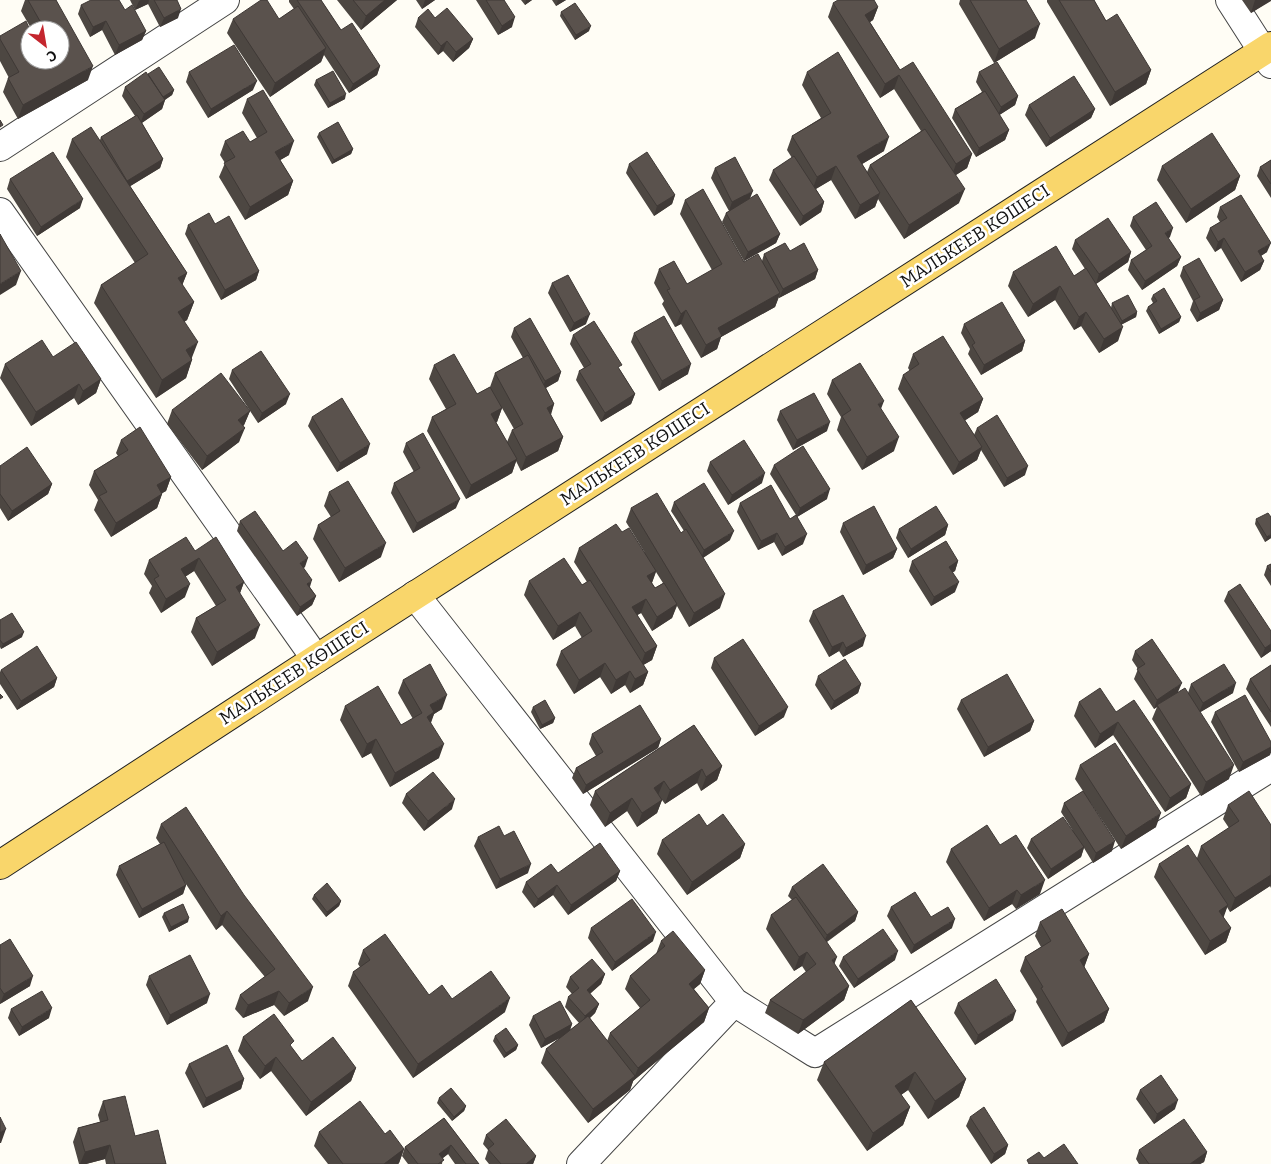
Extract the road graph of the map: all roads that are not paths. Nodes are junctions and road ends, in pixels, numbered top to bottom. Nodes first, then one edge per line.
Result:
1 (225, 0) edge
2 (1230, 0) edge
3 (1268, 54) edge
4 (0, 147) edge
5 (0, 212) edge
6 (415, 595) junction
7 (316, 659) junction
8 (1271, 767) edge
9 (0, 865) edge
10 (734, 1002) junction
11 (581, 1164) edge

1 - 4 street
2 - 3 street
3 - 6 main road, МАЛЬКЕЕВ КӨШЕСІ
5 - 7 street
6 - 7 main road, МАЛЬКЕЕВ КӨШЕСІ
6 - 10 street
7 - 9 main road, МАЛЬКЕЕВ КӨШЕСІ
8 - 10 street
10 - 11 street

